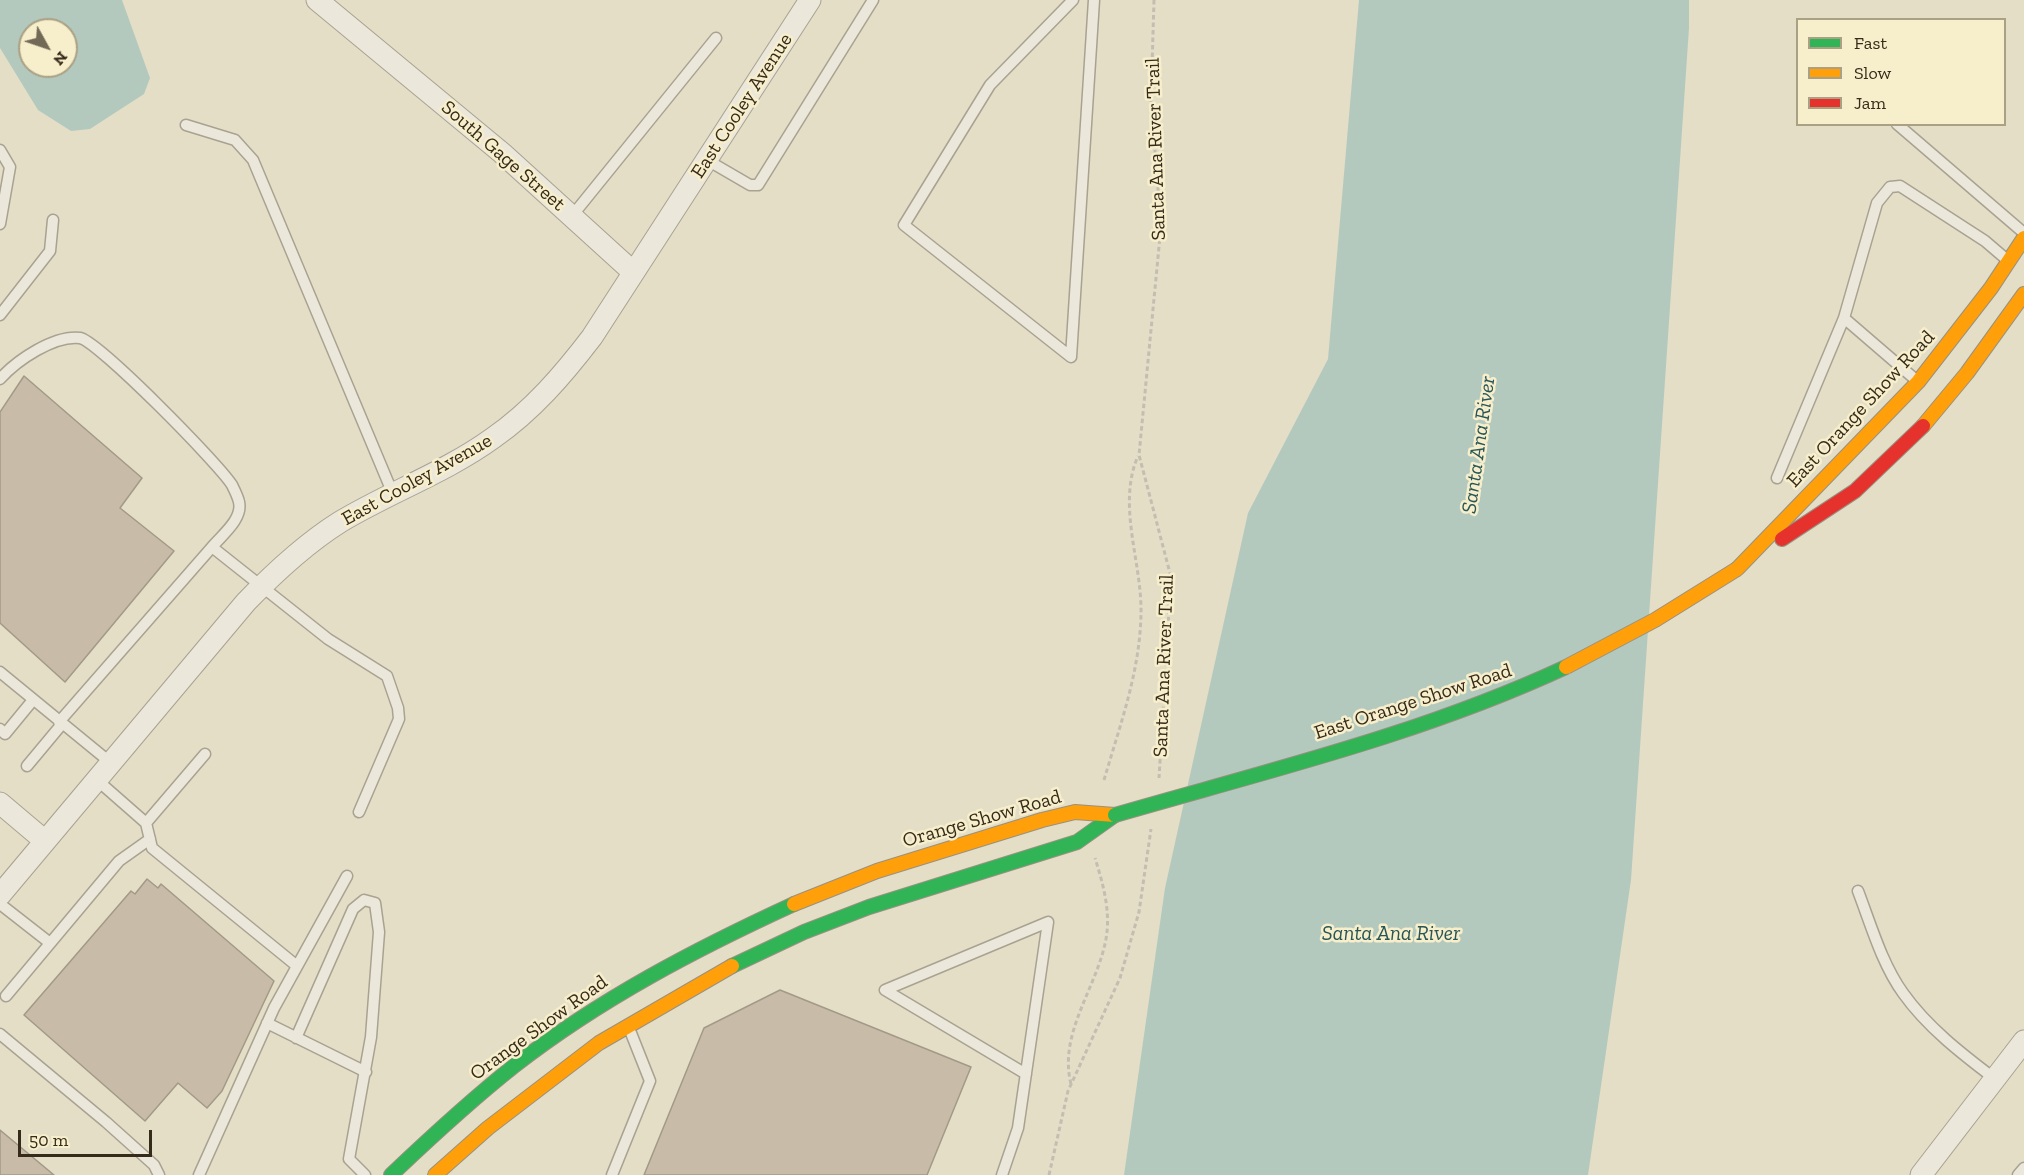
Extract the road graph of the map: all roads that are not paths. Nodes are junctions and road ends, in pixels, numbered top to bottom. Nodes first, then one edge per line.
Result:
1 (317, 0) edge
2 (810, 0) edge
3 (873, 0) edge
4 (1072, 0) edge
5 (1094, 0) edge
6 (716, 38) dead end
7 (186, 125) dead end
8 (1900, 126) edge
9 (0, 150) edge
10 (707, 160) junction
11 (572, 216) junction
12 (53, 220) dead end
13 (0, 224) edge
14 (2024, 233) edge
15 (2024, 238) edge
16 (2009, 261) junction
17 (633, 272) junction
18 (2024, 294) edge
19 (0, 315) edge
20 (1844, 318) junction
21 (0, 379) edge
22 (1918, 382) junction
23 (1777, 478) dead end
24 (393, 494) junction
25 (212, 547) junction
26 (1737, 569) junction
27 (262, 586) junction
28 (0, 672) edge
29 (33, 700) junction
30 (61, 723) junction
31 (0, 729) edge
32 (205, 754) dead end
33 (111, 763) junction
34 (27, 766) dead end
35 (97, 780) junction
36 (0, 803) edge
37 (358, 812) dead end
38 (1115, 815) junction
39 (146, 823) junction
40 (150, 839) junction
41 (45, 841) junction
42 (347, 876) dead end
43 (1858, 891) dead end
44 (0, 895) edge
45 (0, 904) edge
46 (828, 906) junction
47 (50, 944) junction
48 (297, 966) junction
49 (6, 996) dead end
50 (267, 1023) junction
51 (628, 1025) junction
52 (0, 1034) edge
53 (296, 1038) junction
54 (2024, 1041) edge
55 (366, 1072) junction
56 (1026, 1074) junction
57 (1995, 1079) junction
58 (2024, 1168) edge
59 (159, 1175) edge
60 (199, 1175) edge
61 (365, 1175) edge
62 (391, 1175) edge
63 (435, 1175) edge
64 (612, 1175) edge
65 (1002, 1175) edge
66 (1921, 1175) edge
67 (2018, 1175) edge

1 - 11 street, South Gage Street
2 - 10 street, East Cooley Avenue
3 - 10 lane
4 - 5 lane
6 - 11 lane
7 - 24 lane
8 - 14 lane
9 - 13 lane
10 - 17 street, East Cooley Avenue
11 - 17 street, South Gage Street
12 - 19 lane
15 - 16 main road, East Orange Show Road
16 - 20 lane
16 - 22 main road, East Orange Show Road
17 - 24 street, East Cooley Avenue
18 - 26 main road, East Orange Show Road
20 - 22 lane
20 - 23 lane
21 - 25 lane
22 - 26 main road, East Orange Show Road
24 - 27 street, East Cooley Avenue
25 - 27 lane
25 - 30 lane
26 - 38 main road, East Orange Show Road, bridge
27 - 33 street, East Cooley Avenue
27 - 37 lane
28 - 29 lane
29 - 30 lane
29 - 31 lane
30 - 33 lane
30 - 34 lane
32 - 39 lane
33 - 35 street, East Cooley Avenue
35 - 39 lane
35 - 41 street, East Cooley Avenue
36 - 41 street
38 - 46 main road, Orange Show Road
38 - 46 main road, Orange Show Road
39 - 40 lane
40 - 47 lane
40 - 48 lane
41 - 44 street, East Cooley Avenue
42 - 48 lane
43 - 57 lane
45 - 47 lane
46 - 51 main road, Orange Show Road
46 - 62 main road, Orange Show Road
47 - 49 lane
48 - 50 lane
50 - 53 lane
50 - 60 lane
51 - 63 main road, Orange Show Road
51 - 64 lane
52 - 59 lane
53 - 55 lane
53 - 55 lane
54 - 57 street
55 - 61 lane
56 - 56 lane
56 - 65 lane
57 - 66 street
58 - 67 lane

